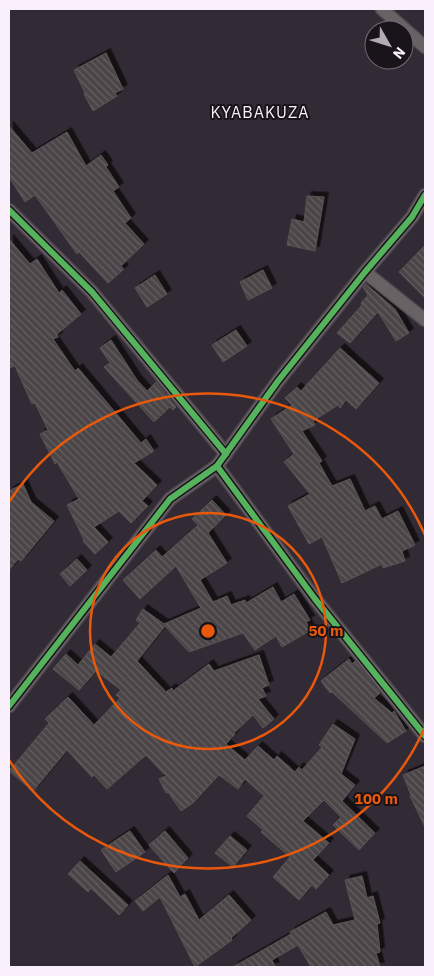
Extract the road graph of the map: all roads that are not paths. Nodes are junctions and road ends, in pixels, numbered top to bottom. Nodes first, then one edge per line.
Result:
1 (382, 9) edge
2 (425, 47) edge
3 (425, 195) edge
4 (9, 210) edge
5 (365, 272) junction
6 (425, 320) edge
7 (226, 454) junction
8 (217, 466) junction
9 (9, 706) edge
10 (425, 736) edge

1 - 2 street
3 - 5 street
4 - 7 street
5 - 6 street
5 - 7 street
7 - 8 street
8 - 9 street
8 - 10 street

